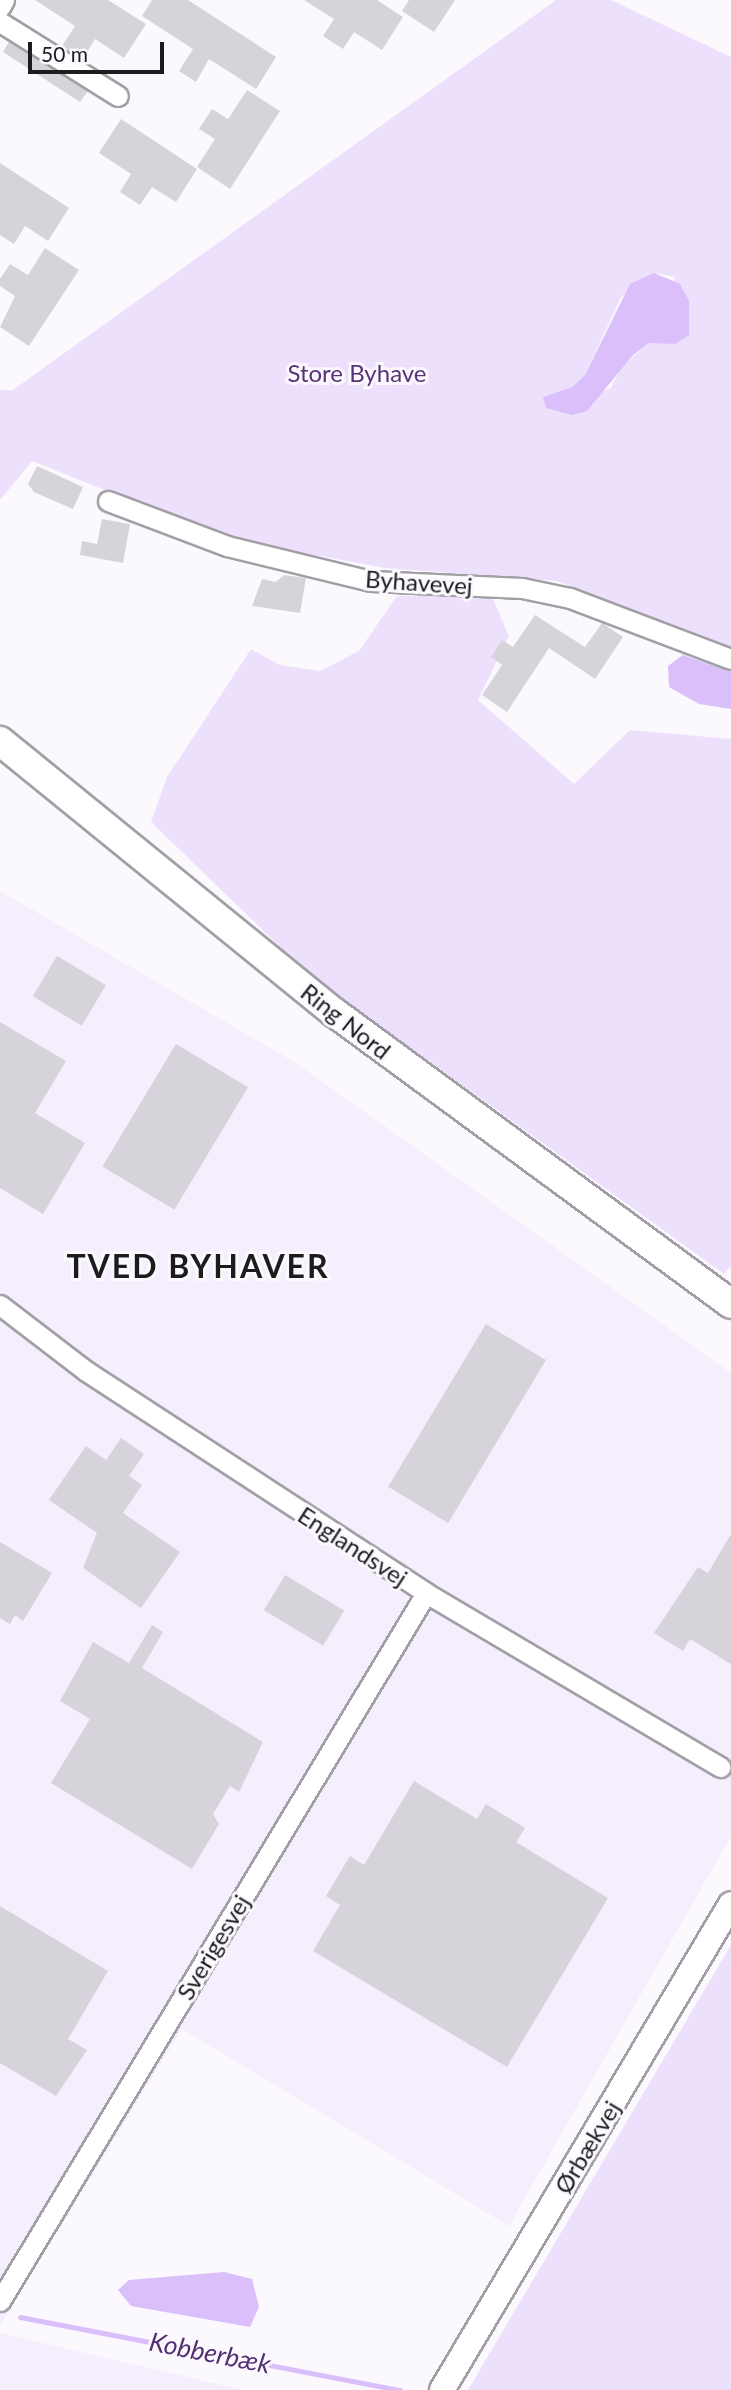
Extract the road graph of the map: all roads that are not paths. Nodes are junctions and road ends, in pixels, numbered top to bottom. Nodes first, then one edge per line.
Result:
1 (4, 0) edge
2 (0, 6) edge
3 (0, 22) edge
4 (118, 96) dead end
5 (108, 501) dead end
6 (731, 659) edge
7 (0, 741) edge
8 (706, 1283) junction
9 (731, 1297) edge
10 (731, 1304) edge
11 (0, 1305) edge
12 (426, 1593) junction
13 (720, 1767) dead end
14 (731, 1904) edge
15 (0, 2301) edge
16 (442, 2390) edge

1 - 2 street
3 - 4 street
5 - 6 street, Byhavevej
7 - 8 main road, Ring Nord
8 - 9 main road, Ring Nord
8 - 10 main road, Ring Nord
11 - 12 street, Englandsvej
12 - 13 street, Englandsvej
12 - 15 street, Sverigesvej
14 - 16 street, Ørbækvej

